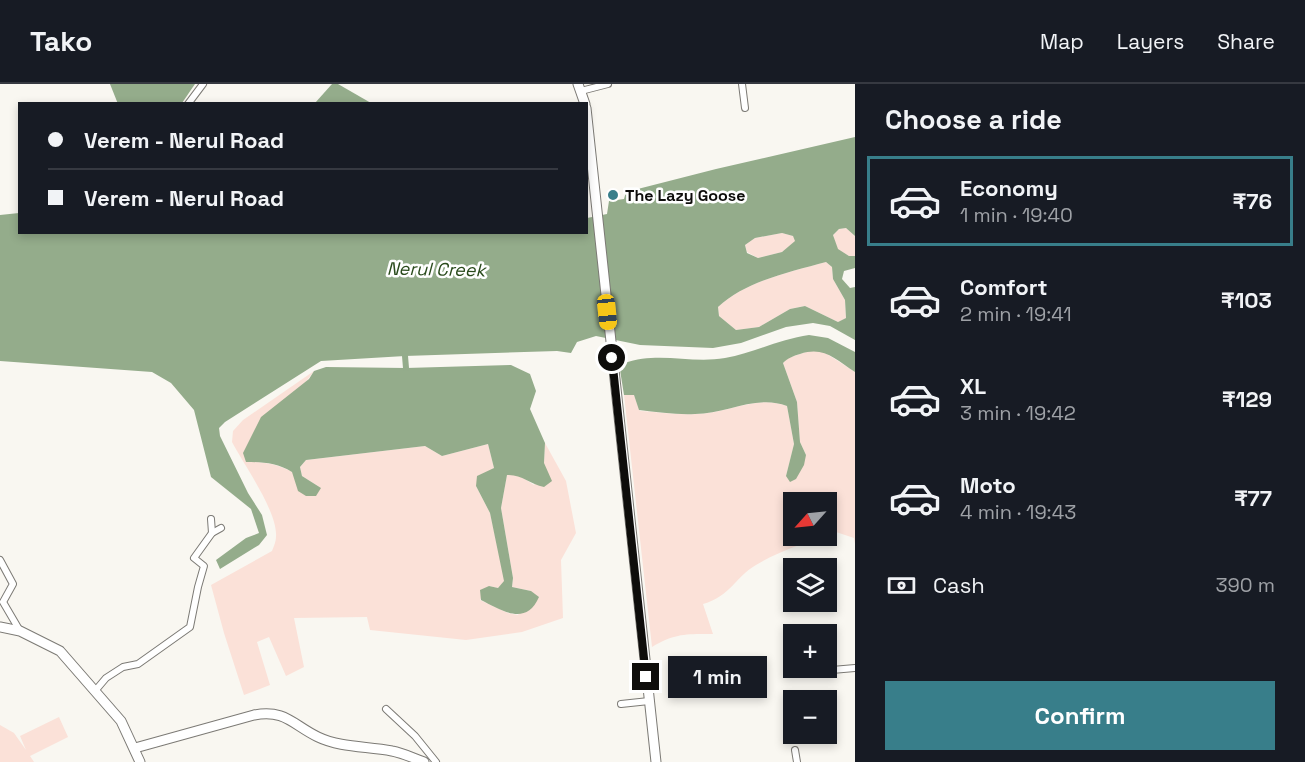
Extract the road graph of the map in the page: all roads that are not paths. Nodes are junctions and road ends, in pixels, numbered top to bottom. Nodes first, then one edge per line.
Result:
1 (203, 84) edge
2 (608, 84) edge
3 (742, 84) edge
4 (579, 87) edge
5 (190, 102) edge
6 (584, 102) edge
7 (745, 108) dead end
8 (588, 130) edge
9 (211, 519) dead end
10 (221, 528) dead end
11 (212, 533) junction
12 (0, 560) edge
13 (0, 627) edge
14 (20, 631) junction
15 (855, 668) edge
16 (837, 670) edge
17 (95, 691) junction
18 (650, 701) junction
19 (621, 704) dead end
20 (386, 709) dead end
21 (135, 748) junction
22 (795, 750) dead end
23 (140, 762) edge
24 (424, 762) edge
25 (436, 762) edge
26 (656, 762) edge
27 (797, 762) edge

1 - 5 street
2 - 4 street
3 - 7 street
4 - 6 main road
8 - 18 main road
9 - 11 street
10 - 11 street
11 - 17 street
12 - 14 street
13 - 14 main road
14 - 17 main road
15 - 16 street
17 - 21 main road
18 - 19 street
18 - 26 main road
20 - 25 street
21 - 23 main road
21 - 24 main road
22 - 27 street

